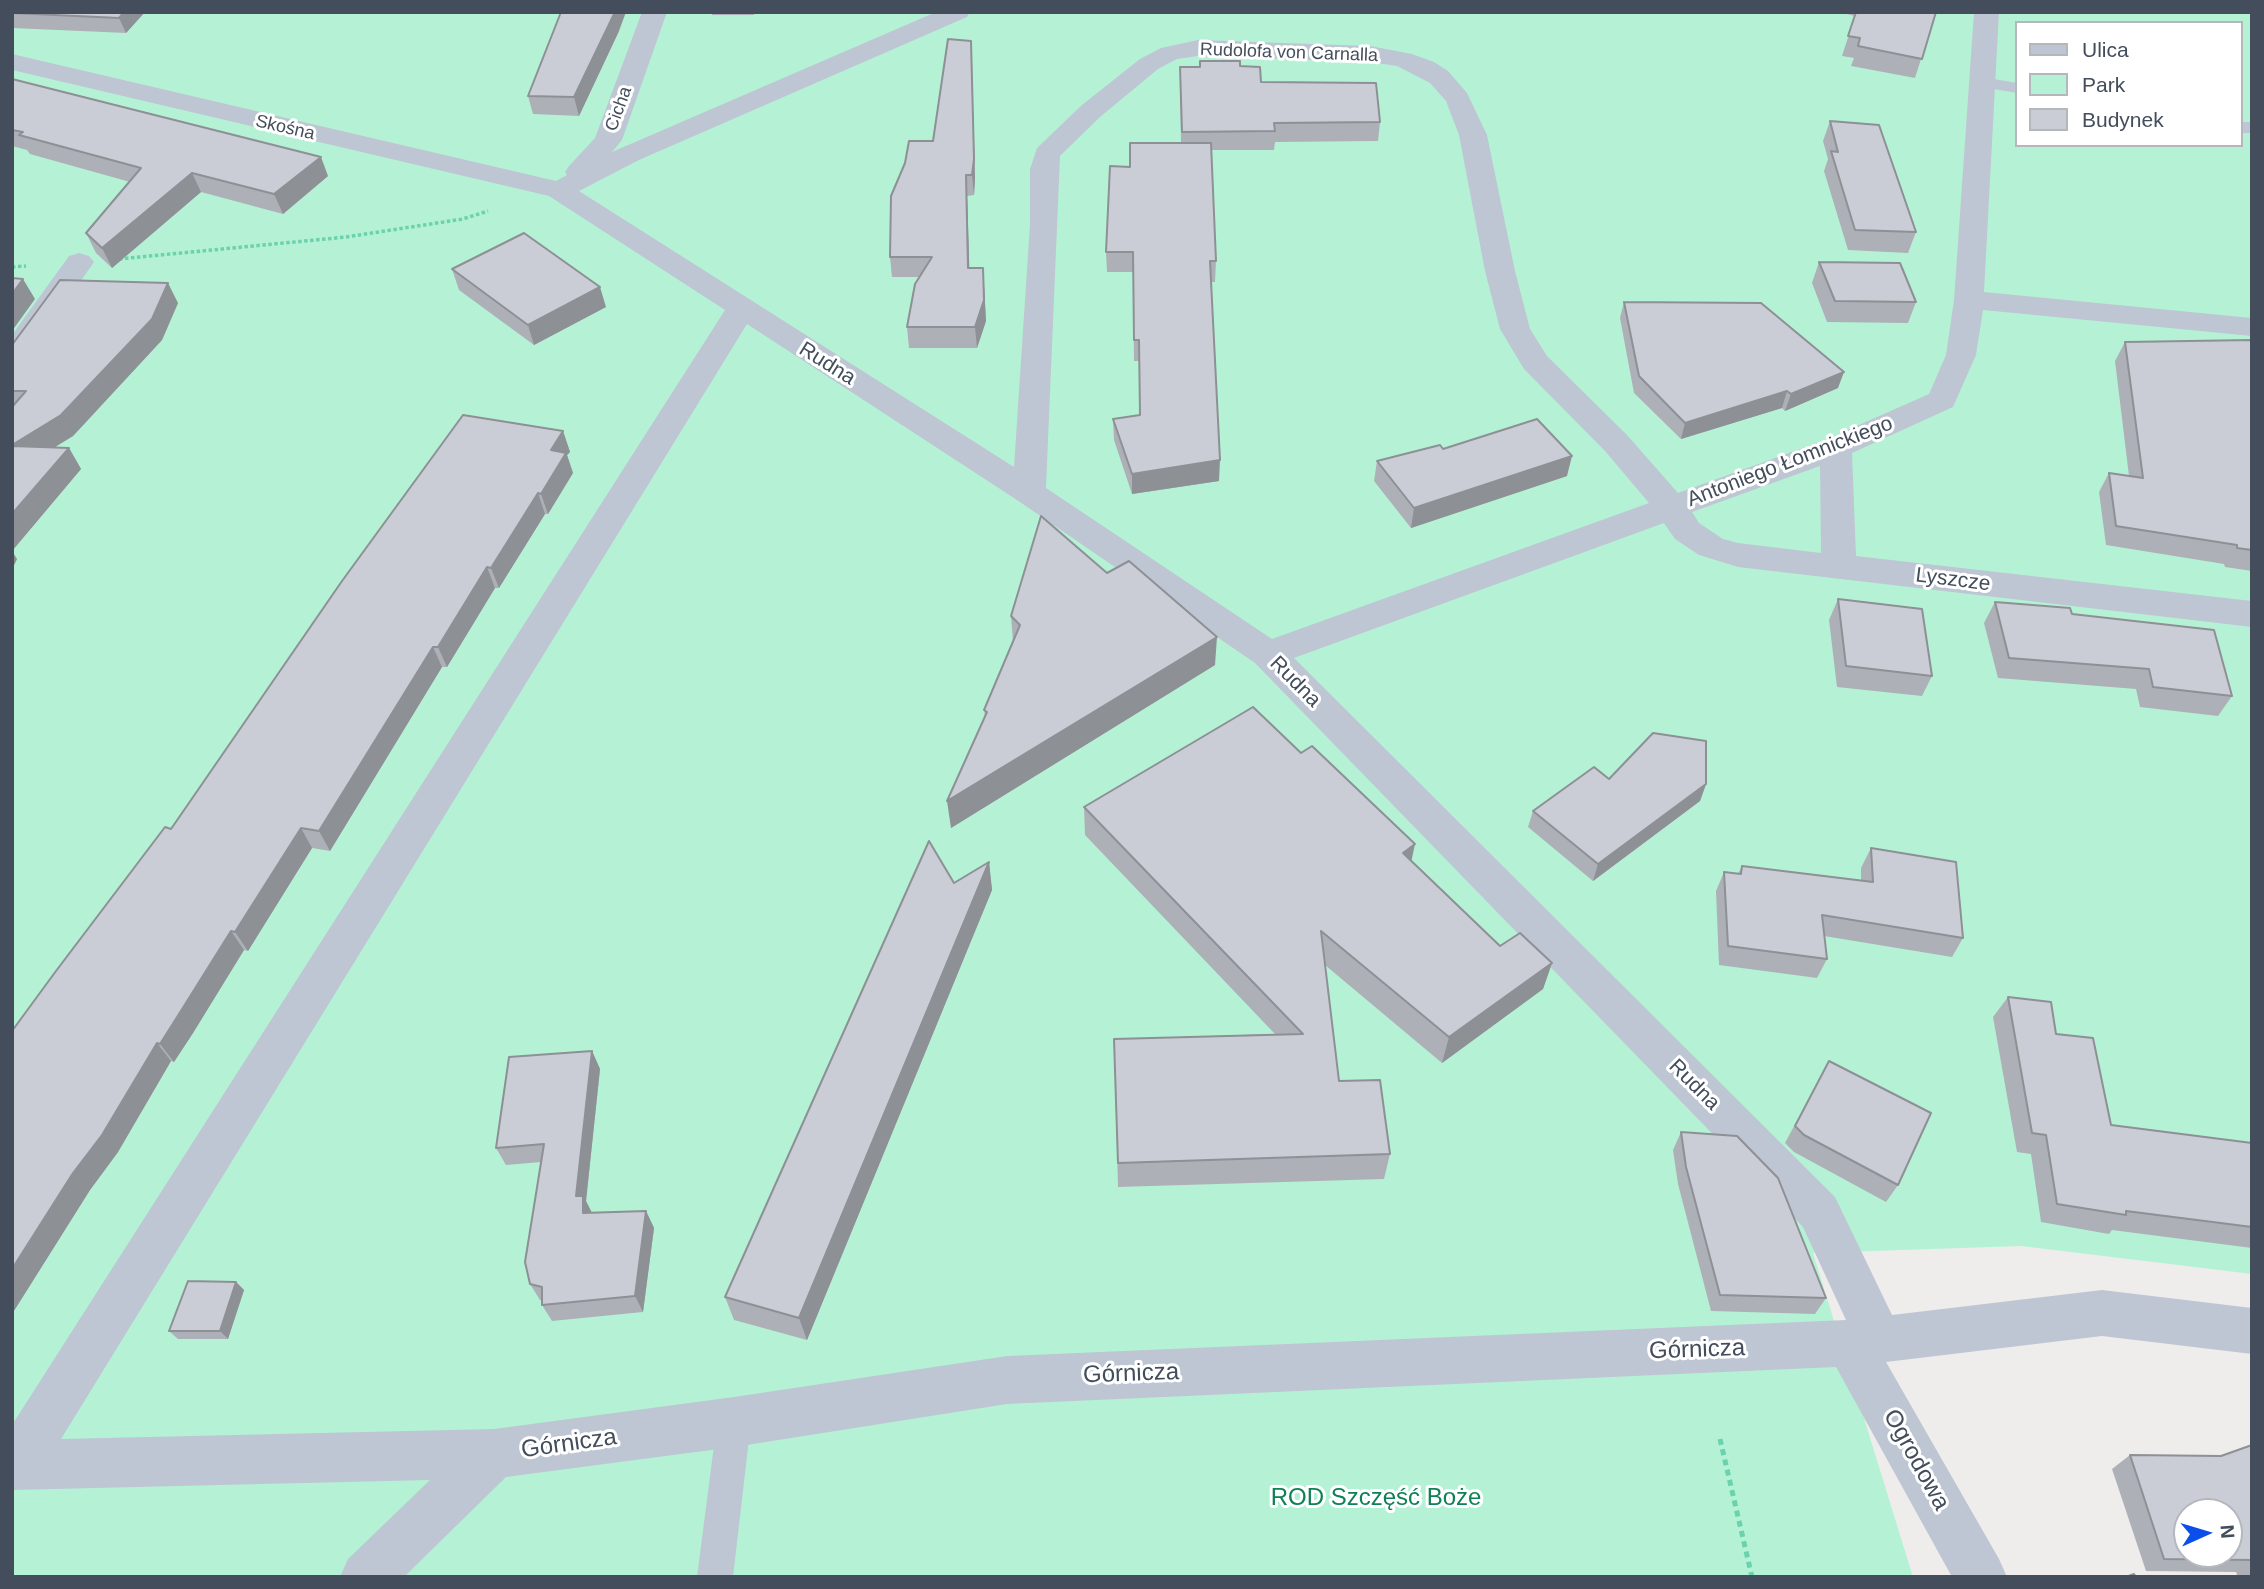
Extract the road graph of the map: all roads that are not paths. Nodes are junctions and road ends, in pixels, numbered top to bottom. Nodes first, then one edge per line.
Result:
1 (655, 12) edge
2 (958, 12) edge
3 (1987, 12) edge
4 (12, 62) edge
5 (1982, 82) junction
6 (2016, 88) edge
7 (551, 189) junction
8 (79, 262) road end
9 (1969, 300) junction
10 (741, 309) junction
11 (2252, 327) edge
12 (12, 357) edge
13 (1836, 448) junction
14 (1029, 492) junction
15 (1672, 508) junction
16 (1839, 567) junction
17 (2252, 614) edge
18 (1268, 654) junction
19 (2252, 1331) edge
20 (1864, 1341) junction
21 (734, 1422) junction
22 (494, 1454) junction
23 (14, 1465) edge
24 (366, 1577) edge
25 (715, 1577) edge
26 (1981, 1577) edge

1 - 7 street, Cicha
2 - 7 street
3 - 5 street, Antoniego Łomnickiego
4 - 7 street, Skośna
5 - 6 lane
5 - 9 street, Antoniego Łomnickiego
7 - 10 street, Rudna
8 - 12 street
9 - 11 street
9 - 13 street, Antoniego Łomnickiego
10 - 14 street, Rudna
10 - 23 street
13 - 15 street, Antoniego Łomnickiego
13 - 16 street
14 - 15 street, Rudolofa von Carnalla
14 - 18 street, Rudna
15 - 16 street, Lyszcze
15 - 18 street, Antoniego Łomnickiego
16 - 17 street, Lyszcze
18 - 20 street, Rudna
19 - 20 street, Górnicza
20 - 21 street, Górnicza
20 - 26 street, Ogrodowa
21 - 22 street, Górnicza
21 - 25 lane
22 - 23 street, Górnicza
22 - 24 street

